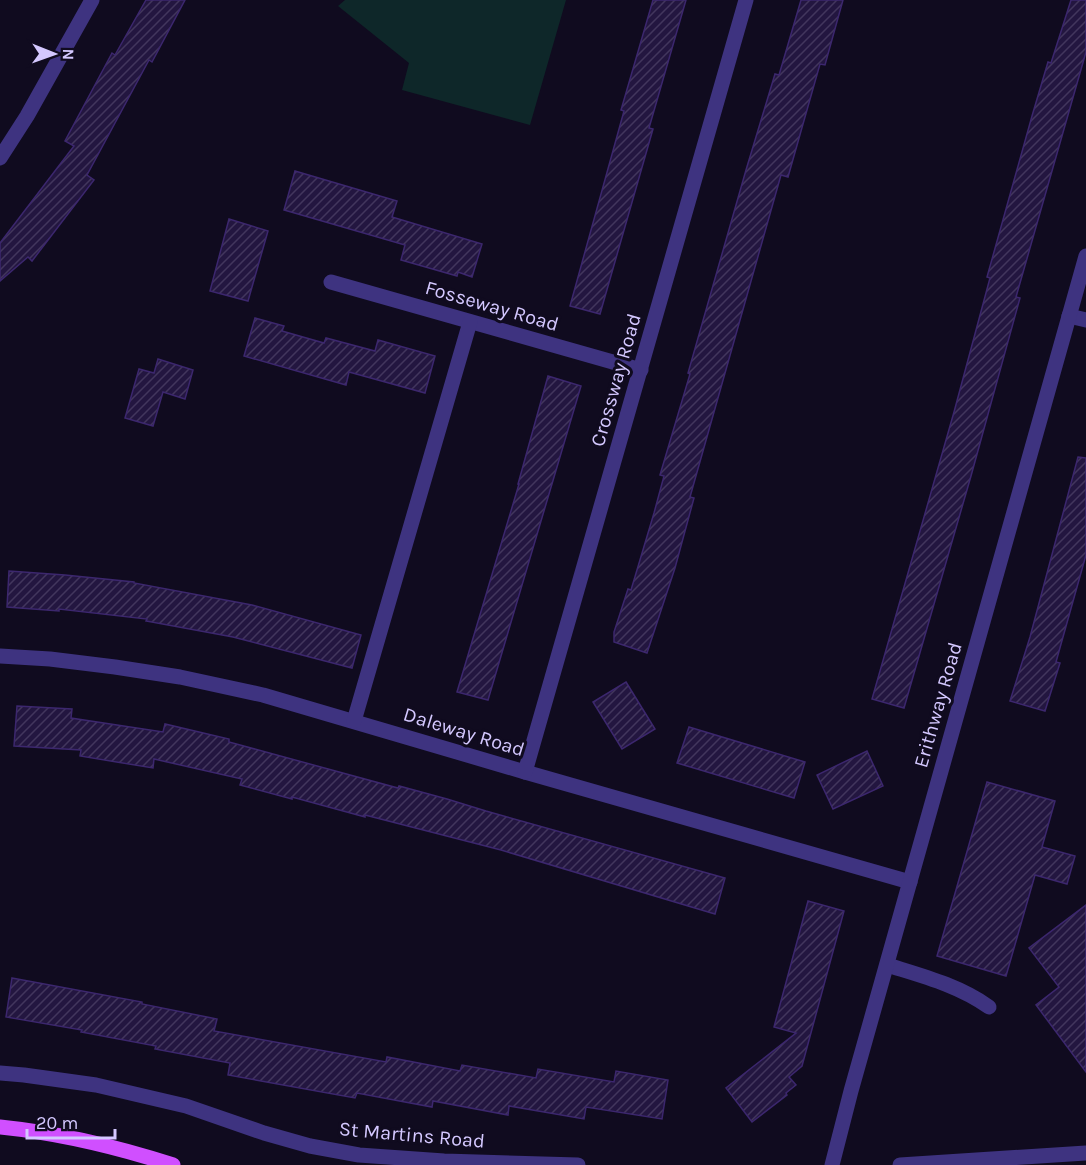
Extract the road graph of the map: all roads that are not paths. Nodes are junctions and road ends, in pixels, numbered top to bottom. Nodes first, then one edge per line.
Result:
1 (92, 0) edge
2 (746, 0) edge
3 (0, 158) edge
4 (1086, 256) edge
5 (331, 282) dead end
6 (1069, 316) junction
7 (1086, 320) edge
8 (470, 322) junction
9 (641, 370) junction
10 (0, 656) edge
11 (354, 721) junction
12 (525, 772) junction
13 (910, 882) junction
14 (887, 965) junction
15 (989, 1007) dead end
16 (0, 1073) edge
17 (0, 1127) edge
18 (1086, 1153) edge
19 (174, 1165) edge
20 (578, 1165) edge
21 (832, 1165) edge
22 (900, 1165) edge

1 - 3 street
2 - 9 street, Crossway Road
4 - 6 street, Erithway Road
5 - 8 street, Fosseway Road
6 - 7 street
6 - 13 street, Erithway Road
8 - 9 street, Fosseway Road
8 - 11 street
9 - 12 street, Crossway Road
10 - 11 street, Daleway Road
11 - 12 street, Daleway Road
12 - 13 street, Daleway Road
13 - 14 street, Erithway Road
14 - 15 street
14 - 21 street, Erithway Road
16 - 20 street, St Martins Road
17 - 19 main road
18 - 22 street

